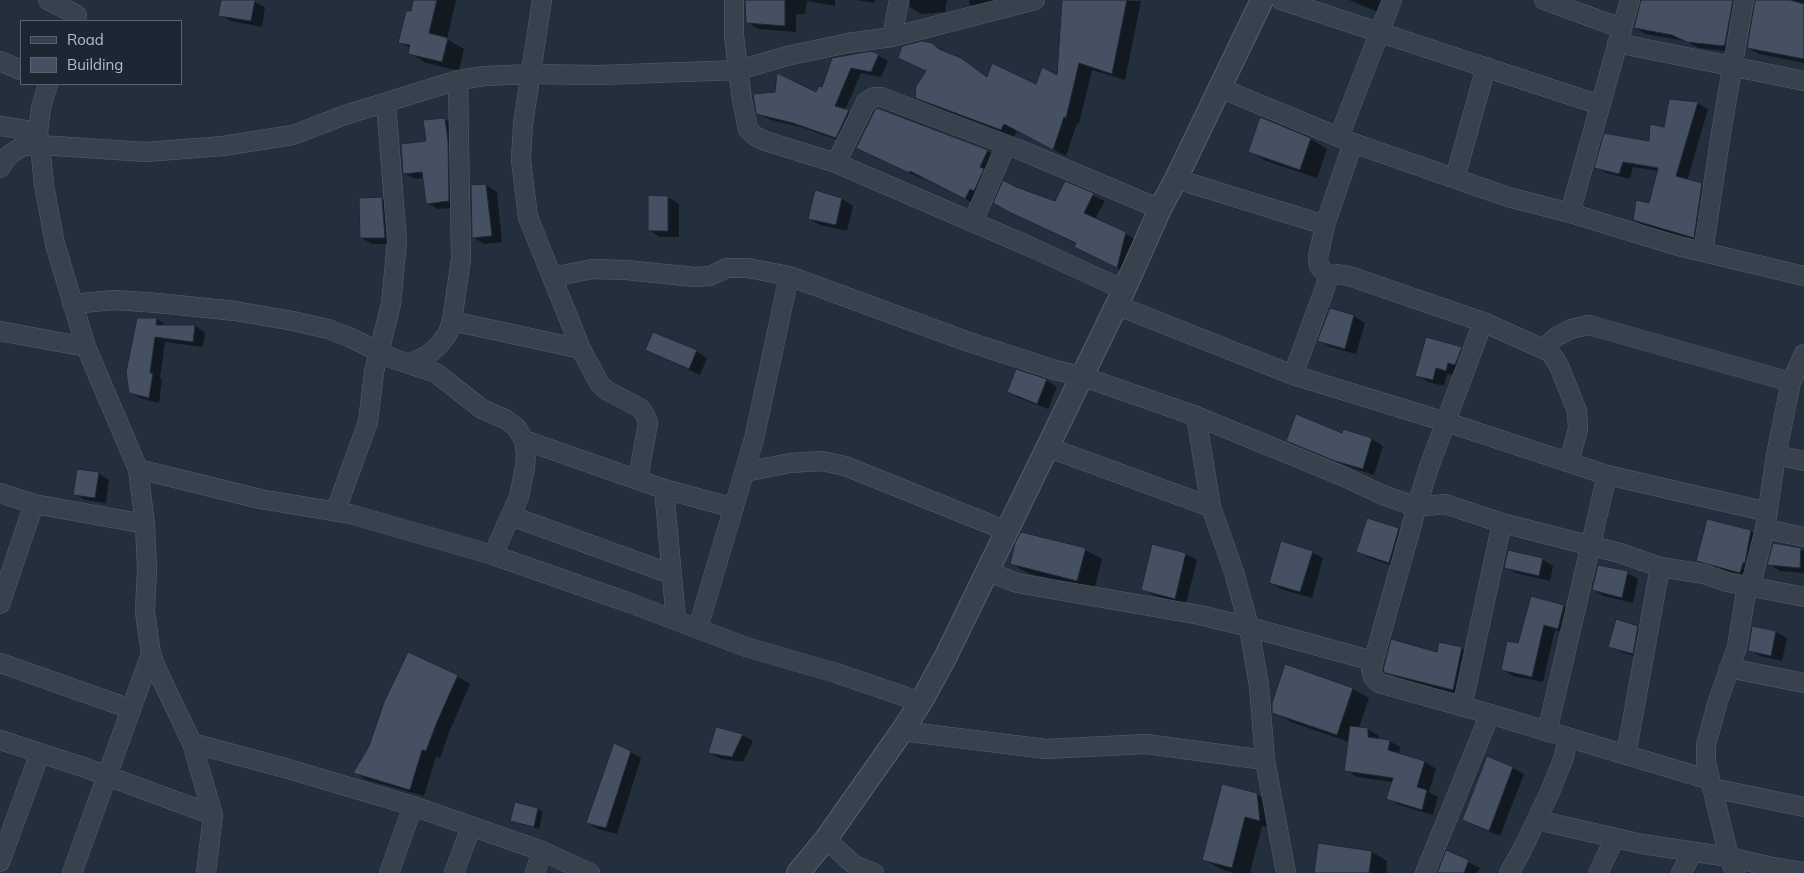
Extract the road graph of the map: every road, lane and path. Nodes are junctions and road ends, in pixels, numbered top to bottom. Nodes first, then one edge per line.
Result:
1 (48, 0) edge
2 (542, 0) edge
3 (734, 0) edge
4 (898, 0) edge
5 (1035, 0) edge
6 (1262, 0) edge
7 (1281, 0) edge
8 (1392, 0) edge
9 (1544, 0) edge
10 (1630, 0) edge
11 (1744, 0) edge
12 (78, 12) edge
13 (1380, 32) junction
14 (1619, 35) junction
15 (892, 37) junction
16 (0, 61) edge
17 (1732, 66) junction
18 (1486, 67) junction
19 (20, 70) edge
20 (739, 70) junction
21 (530, 74) junction
22 (458, 80) junction
23 (1804, 81) edge
24 (48, 85) edge
25 (1220, 88) junction
26 (386, 103) junction
27 (1600, 104) junction
28 (0, 126) edge
29 (39, 138) junction
30 (1346, 140) junction
31 (1006, 145) junction
32 (836, 163) junction
33 (0, 168) edge
34 (1455, 178) junction
35 (1176, 179) junction
36 (1160, 209) junction
37 (1570, 212) junction
38 (973, 222) junction
39 (1325, 225) junction
40 (1703, 252) junction
41 (790, 276) junction
42 (1804, 276) edge
43 (552, 277) junction
44 (1329, 277) junction
45 (1120, 298) junction
46 (72, 304) junction
47 (452, 321) junction
48 (1483, 322) junction
49 (0, 331) edge
50 (86, 347) junction
51 (1544, 348) junction
52 (581, 349) junction
53 (379, 352) junction
54 (1804, 354) edge
55 (409, 364) junction
56 (1293, 375) junction
57 (1081, 376) junction
58 (1791, 382) junction
59 (1196, 416) junction
60 (1446, 422) junction
61 (524, 440) junction
62 (1047, 447) junction
63 (1776, 455) junction
64 (1804, 461) edge
65 (1569, 462) junction
66 (138, 469) junction
67 (745, 472) junction
68 (1607, 475) junction
69 (638, 478) junction
70 (664, 489) junction
71 (0, 493) edge
72 (34, 504) junction
73 (1211, 507) junction
74 (1416, 507) junction
75 (734, 508) junction
76 (336, 510) junction
77 (511, 516) junction
78 (1766, 521) junction
79 (1502, 523) junction
80 (145, 524) junction
81 (1007, 531) junction
82 (1804, 537) edge
83 (1589, 545) junction
84 (493, 555) junction
85 (1660, 567) junction
86 (987, 571) junction
87 (5, 572) edge
88 (671, 574) junction
89 (1747, 586) junction
90 (1804, 597) edge
91 (0, 604) edge
92 (676, 620) junction
93 (1249, 627) junction
94 (698, 628) junction
95 (151, 654) junction
96 (1373, 661) junction
97 (0, 663) edge
98 (1729, 668) junction
99 (1804, 683) edge
100 (921, 702) junction
101 (1462, 707) junction
102 (131, 709) junction
103 (1490, 714) junction
104 (902, 732) junction
105 (1547, 732) junction
106 (1568, 738) junction
107 (0, 740) edge
108 (192, 743) junction
109 (40, 753) junction
110 (1626, 754) junction
111 (1265, 760) junction
112 (108, 776) junction
113 (1711, 784) junction
114 (413, 806) junction
115 (1804, 808) edge
116 (213, 815) junction
117 (1537, 820) junction
118 (471, 827) junction
119 (1615, 838) junction
120 (826, 839) junction
121 (542, 851) junction
122 (1693, 852) junction
123 (0, 862) edge
124 (1731, 867) edge
125 (1804, 872) edge
126 (72, 873) edge
127 (206, 873) edge
128 (389, 873) edge
129 (454, 873) edge
130 (535, 873) edge
131 (590, 873) edge
132 (798, 873) edge
133 (874, 873) edge
134 (1286, 873) edge
135 (1425, 873) edge
136 (1509, 873) edge
137 (1598, 873) edge
138 (1681, 873) edge

1 - 12 street
2 - 21 street
3 - 20 street
4 - 15 street
5 - 15 street
6 - 25 street
7 - 13 street
8 - 13 street
9 - 14 street
10 - 14 street
11 - 17 street
13 - 18 street
13 - 30 street
14 - 17 street
14 - 27 street
15 - 20 street
16 - 19 street
17 - 23 street
17 - 40 street
18 - 27 street
18 - 34 street
20 - 21 street
20 - 32 street
21 - 22 street
21 - 43 street
22 - 26 street
22 - 47 street
24 - 29 street
25 - 30 street
25 - 35 street
26 - 29 street
26 - 53 street
27 - 37 street
28 - 29 street
29 - 33 street
29 - 46 street
30 - 34 street
30 - 39 street
31 - 32 street
31 - 36 street
31 - 38 street
32 - 38 street
34 - 37 street
35 - 36 street
35 - 39 street
36 - 45 street
37 - 40 street
38 - 45 street
39 - 44 street
40 - 42 street
41 - 43 street
41 - 57 street
41 - 67 street
43 - 52 street
44 - 48 street
44 - 56 street
45 - 56 street
45 - 57 street
46 - 50 street
46 - 53 street
47 - 52 street
47 - 55 street
48 - 51 street
48 - 60 street
49 - 50 street
50 - 66 street
51 - 58 street
51 - 65 street
52 - 69 street
53 - 55 street
53 - 76 street
54 - 58 street
55 - 61 street
56 - 60 street
57 - 59 street
57 - 62 street
58 - 63 street
59 - 73 street
59 - 74 street
60 - 65 street
60 - 74 street
61 - 69 street
61 - 77 street
62 - 73 street
62 - 81 street
63 - 64 street
63 - 78 street
65 - 68 street
66 - 76 street
66 - 80 street
67 - 75 street
67 - 81 street
68 - 78 street
68 - 83 street
69 - 70 street
70 - 75 street
70 - 88 street
71 - 72 street
72 - 80 street
72 - 87 street
73 - 93 street
74 - 79 street
74 - 96 street
75 - 94 street
76 - 84 street
77 - 84 street
77 - 88 street
78 - 82 street
78 - 89 street
79 - 83 street
79 - 101 street
80 - 95 street
81 - 86 street
83 - 85 street
83 - 105 street
84 - 92 street
85 - 89 street
85 - 110 street
86 - 93 street
86 - 100 street
87 - 91 street
88 - 92 street
89 - 90 street
89 - 98 street
92 - 94 street
93 - 96 street
93 - 111 street
94 - 100 street
95 - 102 street
95 - 108 street
96 - 101 street
97 - 102 street
98 - 99 street
98 - 113 street
100 - 104 street
101 - 103 street
102 - 112 street
103 - 105 street
103 - 135 street
104 - 111 street
104 - 120 street
105 - 106 street
106 - 110 street
106 - 117 street
107 - 109 street
108 - 114 street
108 - 116 street
109 - 112 street
109 - 123 street
110 - 113 street
111 - 134 street
112 - 116 street
112 - 126 street
113 - 115 street
113 - 124 street
114 - 118 street
114 - 128 street
116 - 127 street
117 - 119 street
117 - 136 street
118 - 121 street
118 - 129 street
119 - 122 street
119 - 137 street
120 - 132 street
120 - 133 street
121 - 130 street
121 - 131 street
122 - 124 street
122 - 138 street
124 - 125 street

